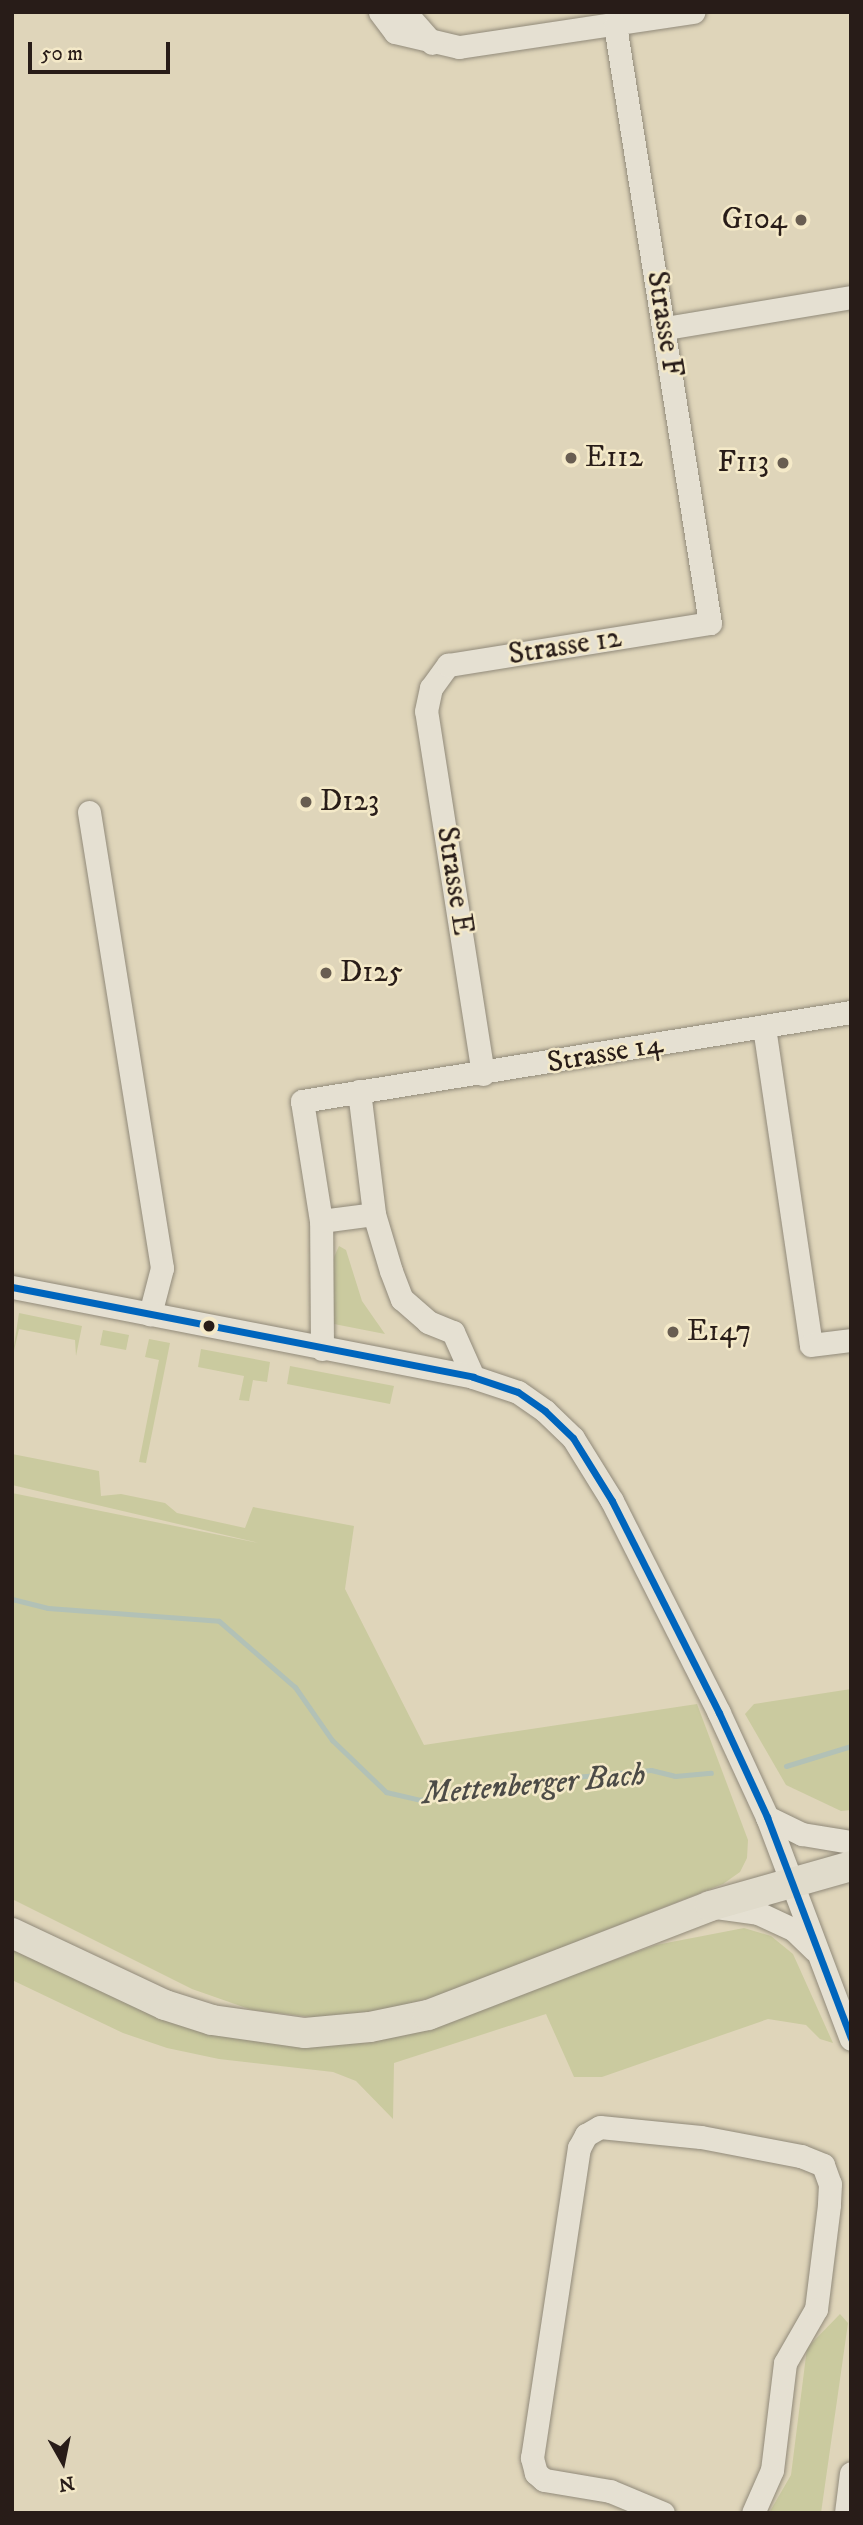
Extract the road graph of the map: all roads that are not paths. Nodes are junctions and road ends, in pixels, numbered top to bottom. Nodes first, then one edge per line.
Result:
1 (380, 12) edge
2 (405, 12) edge
3 (693, 12) edge
4 (615, 25) junction
5 (432, 43) junction
6 (851, 297) edge
7 (666, 328) junction
8 (710, 623) joint
9 (431, 688) joint
10 (89, 812) dead end
11 (851, 1012) edge
12 (764, 1027) junction
13 (483, 1074) junction
14 (359, 1091) junction
15 (374, 1214) junction
16 (321, 1221) junction
17 (12, 1287) edge
18 (150, 1314) junction
19 (851, 1340) edge
20 (322, 1349) junction
21 (473, 1377) junction
22 (767, 1817) junction
23 (851, 1842) edge
24 (851, 1866) edge
25 (791, 1882) junction
26 (710, 1906) junction
27 (12, 1933) edge
28 (818, 1954) junction
29 (851, 2039) edge
30 (851, 2473) edge
31 (663, 2513) edge
32 (753, 2513) edge
33 (846, 2513) edge

1 - 5 street
2 - 5 street
3 - 4 street
4 - 5 street
4 - 7 street, Strasse F
6 - 7 street
7 - 8 street, Strasse F
8 - 9 street, Strasse 12
9 - 13 street, Strasse E
10 - 18 street
11 - 12 street, Strasse 14
12 - 13 street, Strasse 14
12 - 19 street
13 - 14 street, Strasse 14
14 - 15 street
14 - 16 street, Strasse 14
15 - 16 street
15 - 21 street
16 - 20 street
17 - 18 street
18 - 20 street
20 - 21 street
21 - 22 street
22 - 23 street
22 - 25 street
24 - 25 main road
25 - 26 main road
25 - 28 street
26 - 27 main road
26 - 28 street
28 - 29 street
30 - 33 street
31 - 32 street

